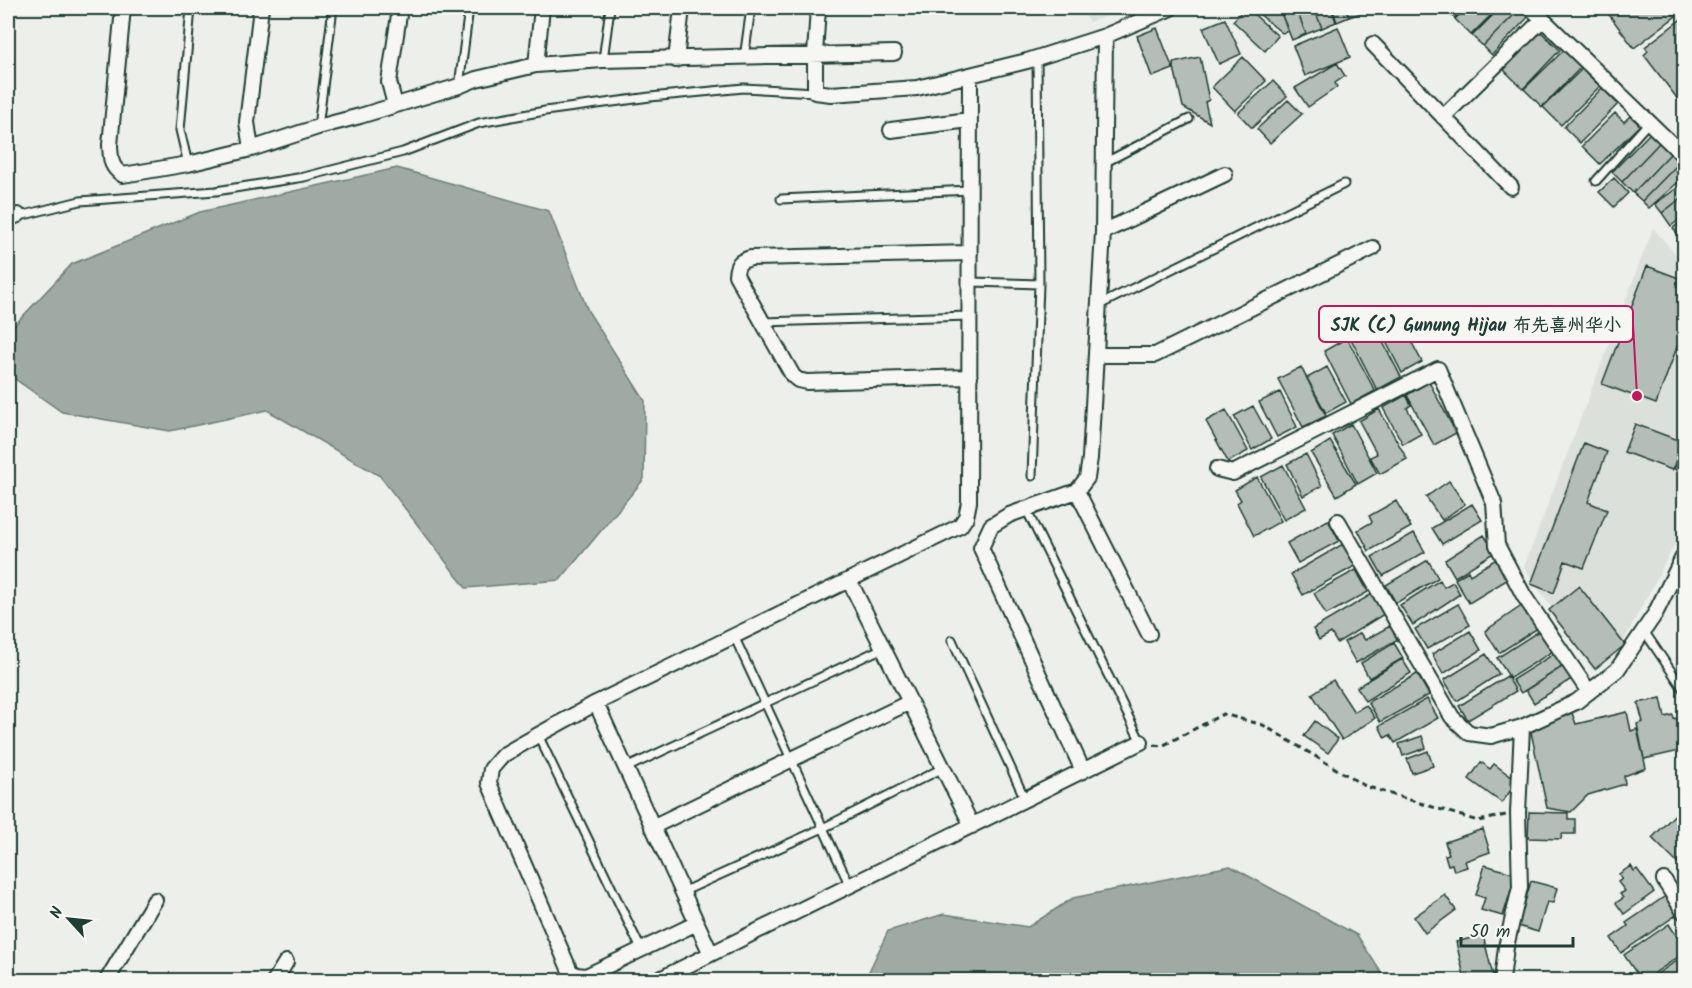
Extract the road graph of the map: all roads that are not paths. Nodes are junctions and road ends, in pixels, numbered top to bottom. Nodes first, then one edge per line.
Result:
1 (123, 8) edge
2 (191, 8) edge
3 (261, 8) edge
4 (333, 8) edge
5 (400, 8) edge
6 (469, 8) edge
7 (542, 8) edge
8 (610, 8) edge
9 (682, 8) edge
10 (751, 8) edge
11 (818, 8) edge
12 (1170, 8) edge
13 (1531, 8) edge
14 (1543, 19) junction
15 (1105, 36) junction
16 (1373, 44) dead end
17 (894, 53) dead end
18 (815, 54) junction
19 (1037, 57) junction
20 (744, 58) junction
21 (603, 60) junction
22 (676, 60) junction
23 (536, 65) junction
24 (970, 75) junction
25 (459, 86) junction
26 (815, 92) junction
27 (395, 105) junction
28 (1443, 117) junction
29 (1189, 119) dead end
30 (969, 120) junction
31 (1649, 123) junction
32 (318, 127) junction
33 (891, 130) dead end
34 (251, 149) junction
35 (1684, 156) edge
36 (1104, 163) junction
37 (188, 165) junction
38 (1225, 174) dead end
39 (1596, 180) dead end
40 (1344, 184) dead end
41 (1511, 187) dead end
42 (970, 190) junction
43 (781, 199) dead end
44 (11, 219) edge
45 (1102, 232) junction
46 (1373, 248) dead end
47 (970, 253) junction
48 (971, 282) junction
49 (1039, 284) junction
50 (1099, 305) junction
51 (971, 316) junction
52 (762, 322) junction
53 (1096, 355) junction
54 (970, 377) junction
55 (1217, 469) dead end
56 (1032, 476) dead end
57 (1077, 491) junction
58 (1026, 509) junction
59 (1338, 521) dead end
60 (1684, 555) edge
61 (849, 580) junction
62 (1644, 631) junction
63 (1149, 634) dead end
64 (734, 636) junction
65 (952, 640) dead end
66 (883, 648) junction
67 (1684, 690) edge
68 (1589, 692) junction
69 (910, 702) junction
70 (596, 703) junction
71 (765, 703) junction
72 (1522, 727) junction
73 (538, 735) junction
74 (1141, 742) joint
75 (791, 760) junction
76 (626, 768) junction
77 (943, 768) junction
78 (1083, 771) junction
79 (1025, 799) junction
80 (972, 826) junction
81 (652, 827) junction
82 (823, 828) junction
83 (1664, 880) dead end
84 (850, 886) junction
85 (682, 892) junction
86 (155, 900) dead end
87 (1684, 912) edge
88 (697, 923) junction
89 (641, 949) junction
90 (711, 954) junction
91 (286, 962) dead end
92 (107, 981) edge
93 (275, 981) edge
94 (658, 981) edge
95 (1502, 981) edge

1 - 37 street
2 - 37 lane
3 - 34 street
4 - 32 lane
5 - 27 street
6 - 25 lane
7 - 23 street
8 - 21 lane
9 - 22 street
10 - 20 lane
11 - 18 street
12 - 15 street
13 - 14 street
14 - 28 street
14 - 31 street
15 - 19 street
15 - 36 street
16 - 28 street
17 - 18 street
18 - 20 street
18 - 26 street
19 - 24 street
19 - 49 lane
20 - 22 street
21 - 22 street
21 - 23 street
23 - 25 street
24 - 26 street
24 - 30 street
25 - 27 street
26 - 44 lane
27 - 32 street
28 - 41 street
29 - 36 lane
30 - 33 street
30 - 42 street
31 - 35 street
31 - 39 lane
32 - 34 street
34 - 37 street
36 - 45 street
38 - 45 street
40 - 50 lane
42 - 43 lane
42 - 47 street
45 - 50 street
46 - 53 street
47 - 48 street
47 - 52 street
48 - 49 lane
48 - 51 street
49 - 56 lane
50 - 53 street
51 - 52 lane
51 - 54 street
52 - 54 street
53 - 57 street
54 - 61 street
55 - 68 street
57 - 58 street
57 - 63 street
58 - 74 lane
58 - 78 street
59 - 72 street
60 - 62 street
61 - 64 street
61 - 66 street
62 - 67 lane
62 - 68 street
64 - 70 street
64 - 71 lane
65 - 79 lane
66 - 69 street
66 - 71 lane
68 - 72 street
69 - 75 street
69 - 77 street
70 - 73 street
70 - 76 street
71 - 75 lane
71 - 76 lane
72 - 95 street
73 - 89 lane
73 - 89 street
74 - 78 street
75 - 81 street
75 - 82 lane
76 - 81 street
77 - 80 street
77 - 82 lane
78 - 79 street
79 - 80 street
80 - 84 street
81 - 85 street
82 - 84 lane
82 - 85 lane
83 - 87 street
84 - 90 street
85 - 88 street
86 - 92 street
88 - 89 street
88 - 90 street
90 - 94 street
91 - 93 street

